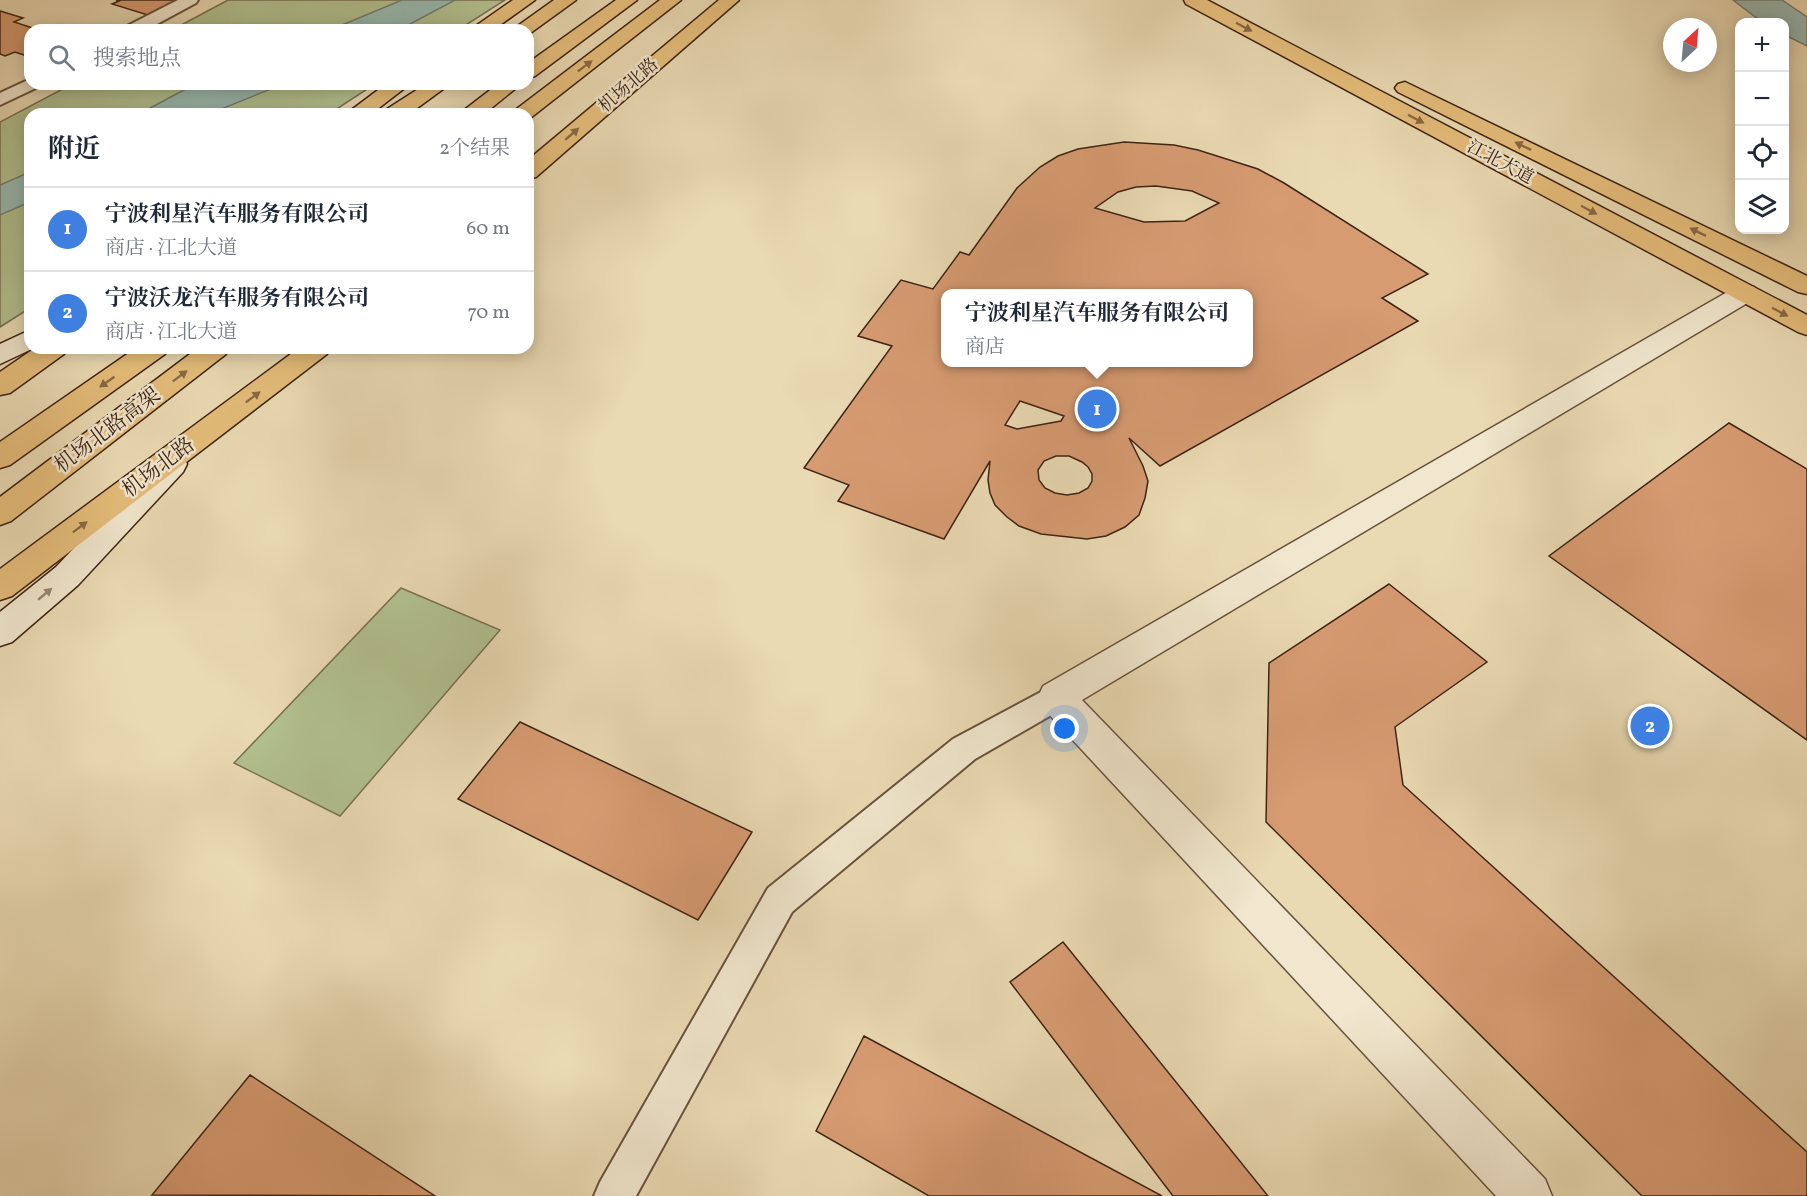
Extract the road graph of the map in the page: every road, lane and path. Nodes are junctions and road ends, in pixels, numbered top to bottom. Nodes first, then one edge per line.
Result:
1 (190, 0) edge
2 (628, 0) edge
3 (672, 0) edge
4 (730, 0) edge
5 (1193, 0) edge
6 (1231, 0) edge
7 (522, 3) edge
8 (560, 4) edge
9 (144, 24) edge
10 (489, 24) edge
11 (531, 24) edge
12 (534, 68) edge
13 (24, 87) edge
14 (391, 90) edge
15 (431, 90) edge
16 (503, 90) edge
17 (0, 100) edge
18 (366, 108) edge
19 (404, 108) edge
20 (478, 108) edge
21 (529, 108) edge
22 (534, 167) edge
23 (1807, 286) edge
24 (1745, 293) junction
25 (1807, 326) edge
26 (24, 342) edge
27 (45, 354) edge
28 (146, 354) edge
29 (208, 354) edge
30 (309, 354) edge
31 (0, 355) edge
32 (0, 386) edge
33 (190, 445) junction
34 (0, 457) edge
35 (0, 513) edge
36 (0, 587) edge
37 (0, 632) edge
38 (1056, 697) junction
39 (614, 1196) edge
40 (1528, 1196) edge

1 - 9 lane
2 - 12 main road
21 -> 3 main road
22 -> 4 main road, 机场北路
5 -> 24 main road, 江北大道
23 -> 6 main road, 江北大道
7 - 10 main road
8 - 11 main road
13 - 17 lane
14 - 18 main road
15 - 19 main road
16 - 20 main road
24 -> 25 main road, 江北大道
24 - 38 street
26 - 31 street
27 - 32 main road
28 -> 34 main road, 机场北路高架
35 -> 29 main road, 机场北路高架
33 -> 30 main road, 机场北路
36 -> 33 main road, 机场北路
37 -> 33 street
38 - 39 lane
38 - 40 street

